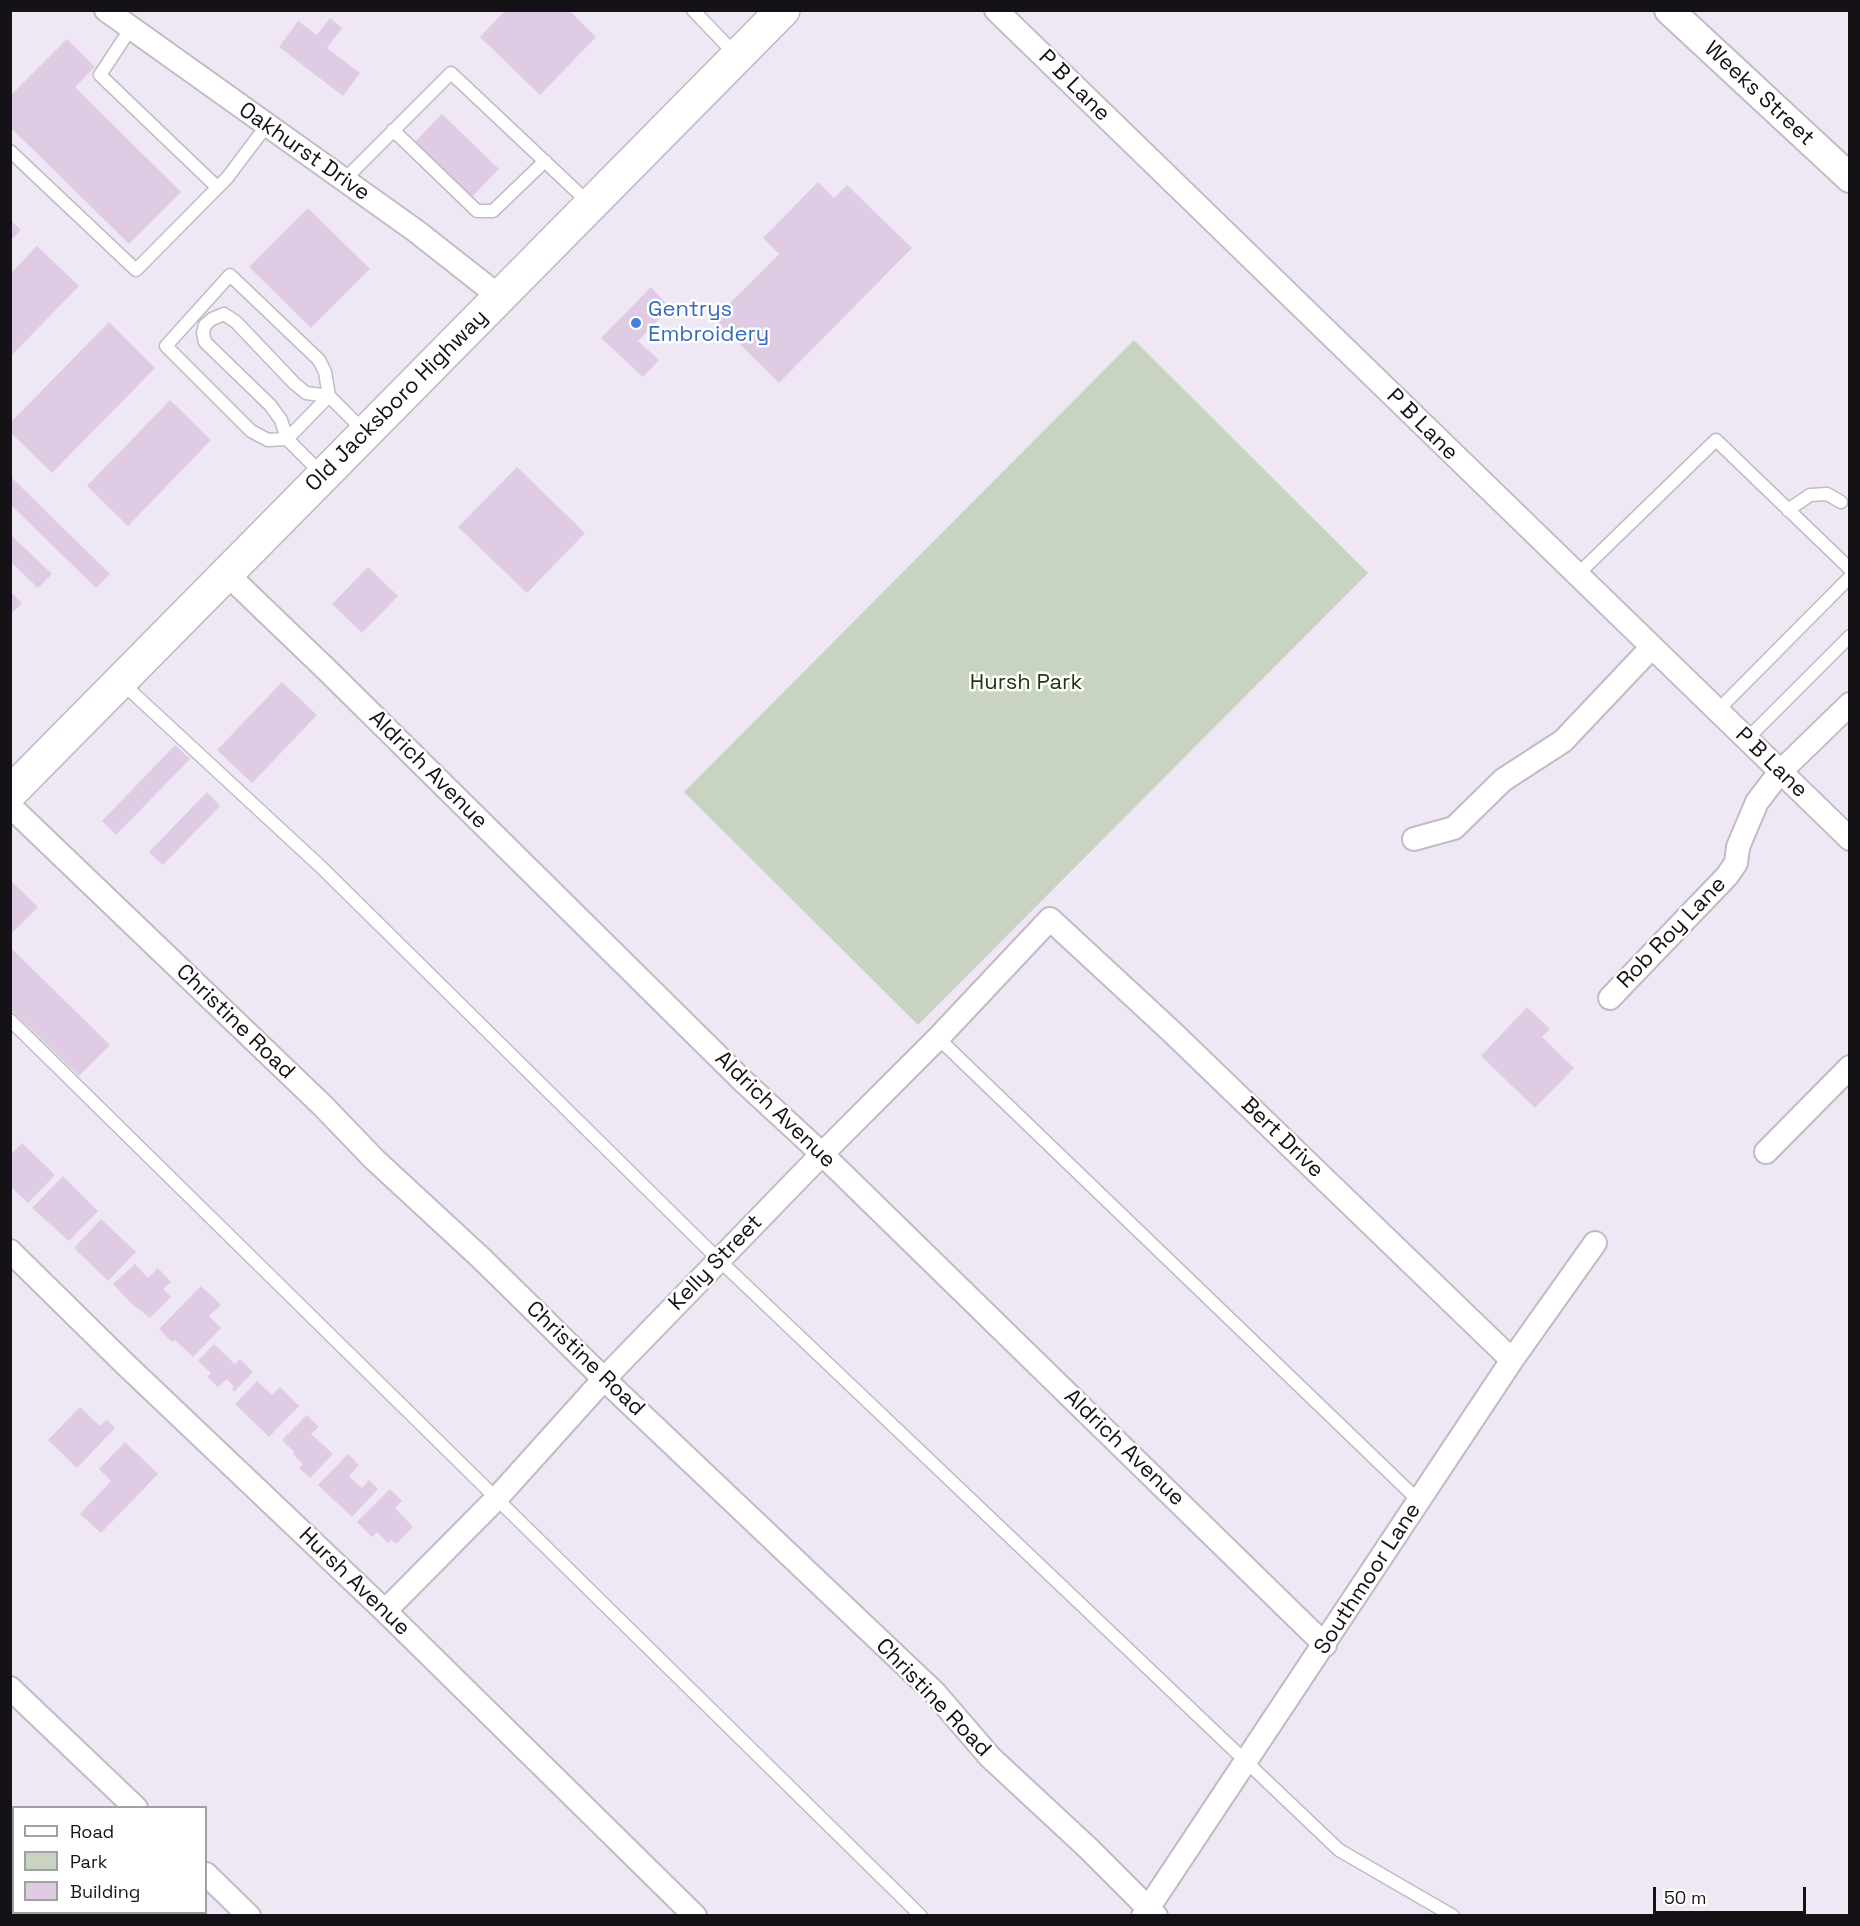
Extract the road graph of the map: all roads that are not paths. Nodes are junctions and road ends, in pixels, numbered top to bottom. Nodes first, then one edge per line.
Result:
1 (106, 10) edge
2 (693, 10) edge
3 (783, 10) edge
4 (996, 10) edge
5 (1668, 10) edge
6 (131, 28) junction
7 (738, 56) junction
8 (267, 125) junction
9 (393, 130) junction
10 (10, 150) edge
11 (544, 161) junction
12 (1850, 178) edge
13 (344, 180) junction
14 (217, 187) junction
15 (591, 205) junction
16 (500, 297) junction
17 (329, 396) junction
18 (366, 433) junction
19 (287, 439) junction
20 (323, 476) junction
21 (1841, 502) dead end
22 (1788, 510) junction
23 (1850, 569) edge
24 (227, 574) junction
25 (1577, 575) junction
26 (1850, 578) edge
27 (1850, 636) edge
28 (1652, 647) junction
29 (120, 681) junction
30 (1850, 704) edge
31 (1717, 711) junction
32 (1747, 739) junction
33 (1780, 772) junction
34 (10, 793) edge
35 (10, 806) edge
36 (1414, 838) dead end
37 (1850, 839) edge
38 (1050, 918) joint
39 (1610, 998) dead end
40 (10, 1020) edge
41 (938, 1038) junction
42 (1850, 1067) edge
43 (1766, 1152) dead end
44 (822, 1154) junction
45 (1595, 1243) dead end
46 (10, 1251) edge
47 (719, 1260) junction
48 (1512, 1360) junction
49 (604, 1379) junction
50 (496, 1498) junction
51 (1419, 1501) junction
52 (385, 1611) junction
53 (1325, 1645) junction
54 (10, 1688) edge
55 (1247, 1761) junction
56 (134, 1806) edge
57 (207, 1875) edge
58 (1149, 1913) edge
59 (249, 1916) edge
60 (695, 1916) edge
61 (921, 1916) edge
62 (1453, 1916) edge

1 - 6 street, Oakhurst Drive
2 - 7 lane
3 - 7 main road, Old Jacksboro Highway
4 - 25 street, P B Lane
5 - 12 street, Weeks Street
6 - 8 street, Oakhurst Drive
6 - 14 lane
7 - 15 main road, Old Jacksboro Highway
8 - 13 street, Oakhurst Drive
8 - 14 lane
9 - 11 lane
9 - 11 lane
9 - 13 lane
10 - 14 lane
11 - 15 lane
13 - 16 street, Oakhurst Drive
15 - 16 main road, Old Jacksboro Highway
16 - 18 main road, Old Jacksboro Highway
17 - 18 lane
17 - 19 lane
17 - 19 lane
17 - 19 lane
18 - 20 main road, Old Jacksboro Highway
19 - 20 lane
20 - 24 main road, Old Jacksboro Highway
21 - 22 lane
22 - 23 lane
22 - 25 lane
24 - 29 main road, Old Jacksboro Highway
24 - 44 street, Aldrich Avenue
25 - 28 street, P B Lane
26 - 31 lane
27 - 32 lane
28 - 31 street, P B Lane
28 - 36 street
29 - 34 main road, Old Jacksboro Highway
29 - 47 lane
30 - 33 street, Rob Roy Lane
31 - 32 street, P B Lane
32 - 33 street, P B Lane
33 - 37 street, P B Lane
33 - 39 street, Rob Roy Lane
35 - 49 street, Christine Road
38 - 41 street, Kelly Street
38 - 48 street, Bert Drive
40 - 50 lane
41 - 44 street, Kelly Street
41 - 51 lane
42 - 43 street
44 - 47 street, Kelly Street
44 - 53 street, Aldrich Avenue
45 - 48 street, Southmoor Lane
46 - 52 street, Hursh Avenue
47 - 49 street, Kelly Street
47 - 55 lane
48 - 51 street, Southmoor Lane
49 - 50 street, Kelly Street
49 - 58 street, Christine Road
50 - 52 street, Kelly Street
50 - 61 lane
51 - 53 street, Southmoor Lane
52 - 60 street, Hursh Avenue
53 - 55 street, Southmoor Lane
54 - 56 street
55 - 58 street, Southmoor Lane
55 - 62 lane
57 - 59 street

